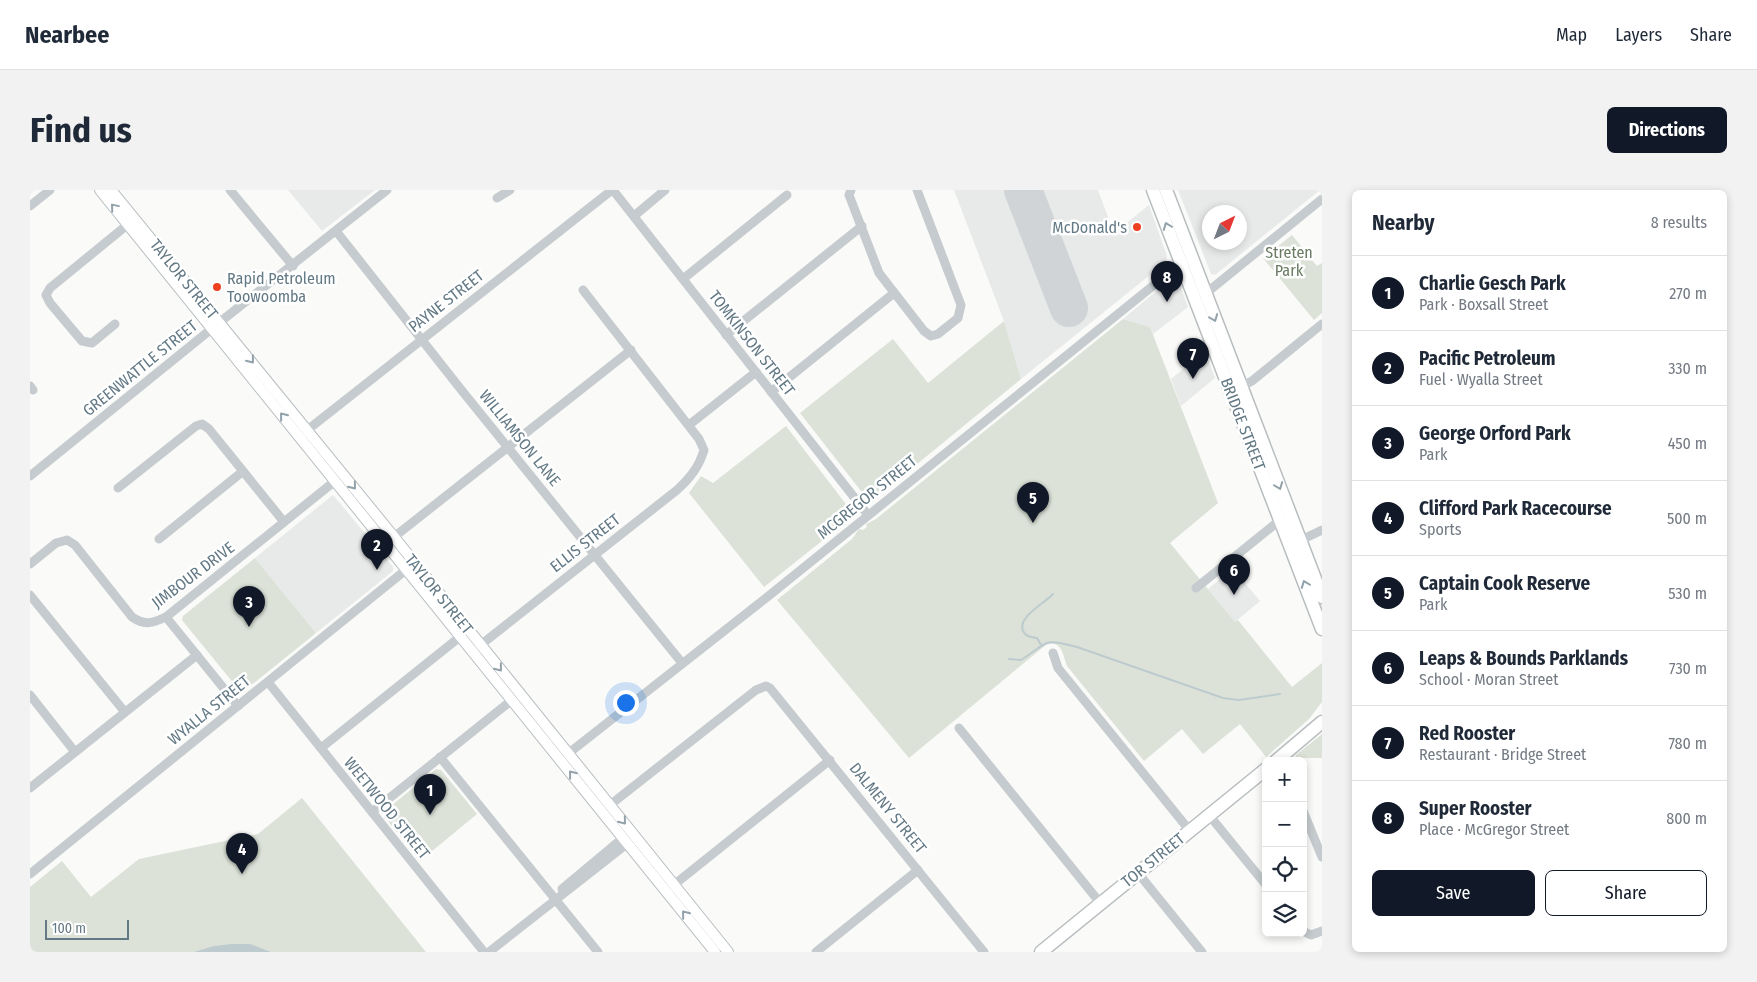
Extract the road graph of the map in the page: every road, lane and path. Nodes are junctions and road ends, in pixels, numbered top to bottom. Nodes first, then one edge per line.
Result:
1 (50, 190) edge
2 (100, 190) edge
3 (111, 190) edge
4 (230, 190) edge
5 (387, 190) edge
6 (510, 190) edge
7 (612, 190) edge
8 (665, 190) edge
9 (851, 190) edge
10 (917, 190) edge
11 (1153, 190) edge
12 (1166, 190) edge
13 (787, 195) dead end
14 (497, 198) dead end
15 (1322, 199) edge
16 (30, 206) edge
17 (634, 216) junction
18 (132, 222) junction
19 (862, 226) junction
20 (336, 231) junction
21 (1186, 259) junction
22 (293, 266) junction
23 (683, 279) junction
24 (583, 290) dead end
25 (894, 293) junction
26 (1205, 294) junction
27 (114, 324) dead end
28 (1322, 324) edge
29 (216, 325) junction
30 (726, 335) junction
31 (422, 338) junction
32 (631, 350) junction
33 (756, 372) junction
34 (1236, 389) junction
35 (771, 392) junction
36 (689, 425) junction
37 (303, 433) junction
38 (509, 447) junction
39 (242, 472) junction
40 (30, 476) edge
41 (336, 481) junction
42 (118, 488) dead end
43 (868, 515) junction
44 (1280, 520) junction
45 (284, 522) junction
46 (1322, 530) edge
47 (394, 537) junction
48 (159, 539) dead end
49 (1295, 543) junction
50 (595, 555) junction
51 (30, 564) edge
52 (407, 569) junction
53 (1196, 588) dead end
54 (30, 594) edge
55 (1322, 598) edge
56 (166, 618) junction
57 (1322, 629) edge
58 (461, 636) junction
59 (476, 648) junction
60 (1053, 653) dead end
61 (197, 655) junction
62 (682, 663) junction
63 (268, 682) junction
64 (30, 695) edge
65 (512, 700) junction
66 (238, 706) junction
67 (124, 711) junction
68 (1322, 722) edge
69 (958, 728) dead end
70 (321, 748) junction
71 (75, 752) junction
72 (440, 757) junction
73 (564, 757) junction
74 (1282, 757) edge
75 (830, 760) junction
76 (1262, 772) edge
77 (30, 788) edge
78 (610, 806) junction
79 (372, 812) junction
80 (1209, 815) junction
81 (1307, 820) edge
82 (1190, 831) junction
83 (626, 841) junction
84 (1322, 857) edge
85 (918, 870) junction
86 (1138, 873) junction
87 (30, 874) edge
88 (1262, 880) edge
89 (670, 888) junction
90 (553, 900) junction
91 (1101, 904) junction
92 (1322, 931) edge
93 (1307, 933) edge
94 (1044, 951) edge
95 (484, 952) edge
96 (488, 952) edge
97 (598, 952) edge
98 (715, 952) edge
99 (728, 952) edge
100 (816, 952) edge
101 (984, 952) edge
102 (1202, 952) edge

1 - 16 street
18 -> 2 main road, TAYLOR STREET
3 - 18 main road, TAYLOR STREET
4 - 22 street
5 - 20 street, GREENWATTLE STREET
6 - 14 street
7 - 17 street, TOMKINSON STREET
7 - 31 street, PAYNE STREET
8 - 17 street
9 - 19 street
10 - 25 street
21 -> 11 highway, BRIDGE STREET
12 - 21 highway, BRIDGE STREET
13 - 23 street
15 - 26 street
17 - 23 street, TOMKINSON STREET
18 - 27 street
18 - 29 main road, TAYLOR STREET
19 - 25 street
19 - 30 street
20 - 22 street, GREENWATTLE STREET
20 - 31 street, WILLIAMSON LANE
21 - 26 highway, BRIDGE STREET
21 - 34 highway, BRIDGE STREET
21 - 43 street, MCGREGOR STREET
22 - 29 street, GREENWATTLE STREET
23 - 30 street, TOMKINSON STREET
24 - 32 street
25 - 35 street
26 -> 34 highway, BRIDGE STREET
28 - 34 street
29 - 37 main road, TAYLOR STREET
29 - 40 street, GREENWATTLE STREET
30 - 33 street, TOMKINSON STREET
31 - 37 street, PAYNE STREET
31 - 38 street, WILLIAMSON LANE
32 - 36 street
32 - 38 street
33 - 35 street, TOMKINSON STREET
33 - 36 street
34 - 44 highway, BRIDGE STREET
34 -> 49 highway, BRIDGE STREET
35 - 43 street, TOMKINSON STREET
36 - 50 street, ELLIS STREET
37 - 41 main road, TAYLOR STREET
37 -> 47 main road, TAYLOR STREET
38 - 47 street
38 - 50 street, WILLIAMSON LANE
39 - 42 street
39 - 45 street
39 - 48 street
41 - 45 street, JIMBOUR DRIVE
41 - 52 main road, TAYLOR STREET
43 - 62 street, MCGREGOR STREET
44 - 49 highway, BRIDGE STREET
44 - 53 street
45 - 56 street, JIMBOUR DRIVE
46 - 49 street
47 - 52 main road
47 - 59 main road, TAYLOR STREET
49 - 55 highway, BRIDGE STREET
57 -> 49 highway, BRIDGE STREET
50 - 59 street, ELLIS STREET
50 - 62 street, WILLIAMSON LANE
51 - 56 street, JIMBOUR DRIVE
52 - 58 main road, TAYLOR STREET
52 - 63 street, WYALLA STREET
54 - 67 street
56 - 61 street
58 - 59 main road, TAYLOR STREET
58 - 70 street
59 - 65 main road, TAYLOR STREET
59 -> 73 main road, TAYLOR STREET
60 - 82 street
61 - 66 street
61 - 67 street
62 - 73 street, MCGREGOR STREET
63 - 66 street, WYALLA STREET
63 - 70 street, WEETWOOD STREET
64 - 71 street
65 - 72 street
65 - 73 main road, TAYLOR STREET
66 - 87 street, WYALLA STREET
67 - 71 street
68 - 74 highway
69 - 91 street
70 - 79 street, WEETWOOD STREET
71 - 77 street
72 - 79 street
72 - 90 street
73 - 78 main road, TAYLOR STREET
83 -> 73 main road, TAYLOR STREET
75 - 78 street, DALMENY STREET
75 - 85 street, DALMENY STREET
75 - 89 street
76 - 80 highway, TOR STREET
78 -> 89 main road, TAYLOR STREET
79 - 95 street, WEETWOOD STREET
80 - 82 highway, TOR STREET
80 - 88 street
81 - 84 street
82 - 86 highway, TOR STREET
83 - 89 main road, TAYLOR STREET
83 - 90 street
85 - 100 street
85 - 101 street, DALMENY STREET
86 - 91 highway, TOR STREET
86 - 102 street
98 -> 89 main road, TAYLOR STREET
89 - 99 main road, TAYLOR STREET
90 - 96 street
90 - 97 street
91 - 94 highway, TOR STREET
92 - 93 street

